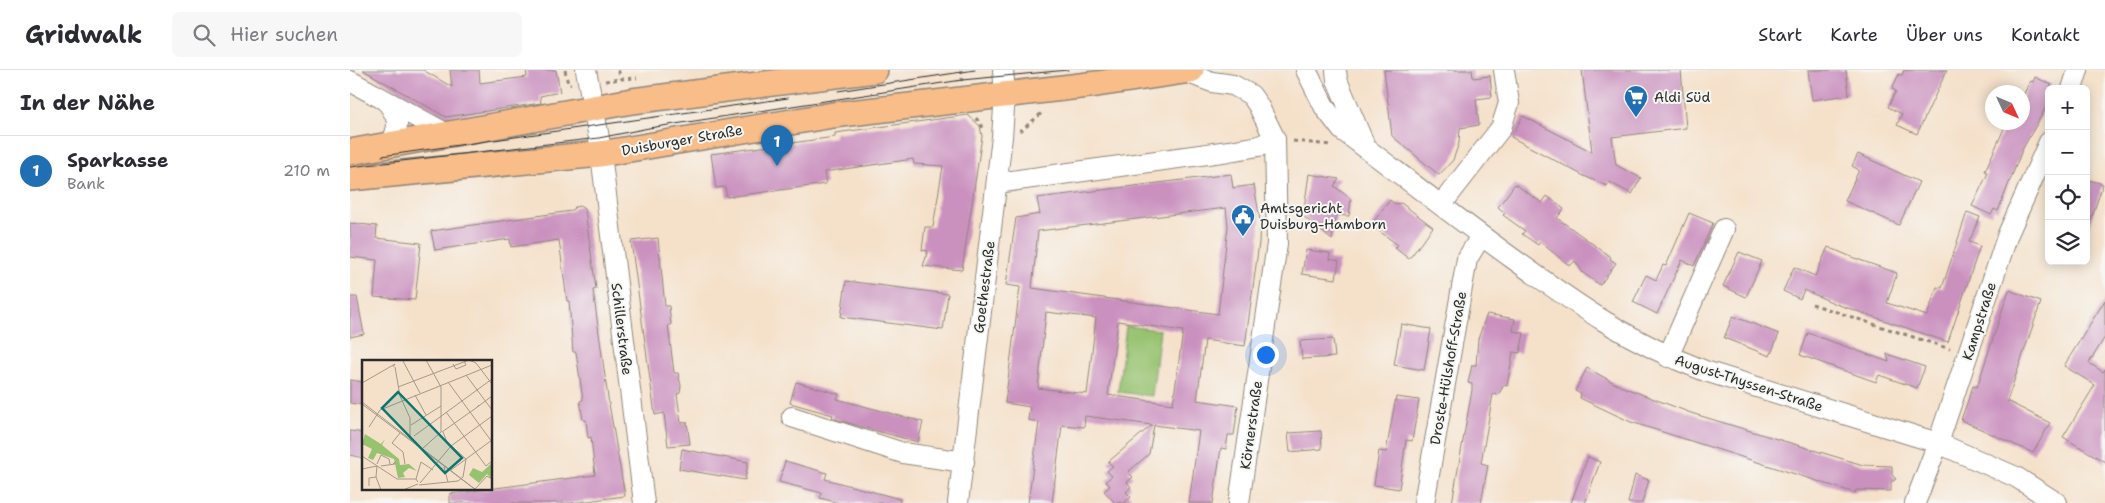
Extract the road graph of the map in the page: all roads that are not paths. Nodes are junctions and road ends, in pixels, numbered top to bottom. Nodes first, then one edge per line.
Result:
1 (586, 70) edge
2 (875, 70) edge
3 (1306, 70) edge
4 (1336, 70) edge
5 (1504, 70) edge
6 (2078, 70) edge
7 (1187, 71) edge
8 (350, 81) edge
9 (1004, 82) edge
10 (2073, 85) edge
11 (388, 103) junction
12 (594, 108) junction
13 (449, 135) junction
14 (1275, 139) junction
15 (391, 145) junction
16 (1366, 149) junction
17 (2045, 151) edge
18 (350, 152) edge
19 (600, 154) junction
20 (350, 178) edge
21 (996, 183) junction
22 (1441, 205) junction
23 (1724, 229) dead end
24 (1481, 236) junction
25 (1668, 357) junction
26 (792, 417) dead end
27 (1938, 443) junction
28 (964, 462) junction
29 (644, 503) edge
30 (958, 503) edge
31 (1239, 503) edge
32 (1424, 503) edge
33 (1915, 503) edge
34 (2057, 503) edge

1 - 12 street, Schillerstraße
2 - 12 main road
3 - 16 street, August-Thyssen-Straße
4 - 16 street
5 - 22 street
6 - 10 street
7 - 9 main road, Duisburger Straße
7 - 14 street
8 - 11 street
9 - 19 main road, Duisburger Straße
9 - 21 street, Goethestraße
11 - 13 street
11 - 15 street
12 - 13 main road
12 - 19 street, Schillerstraße
13 - 15 main road
14 - 21 street
14 - 31 street, Körnerstraße
15 - 18 main road
16 - 22 street, August-Thyssen-Straße
17 - 27 street, Kampstraße
19 - 20 main road, Duisburger Straße
19 - 29 street, Schillerstraße
21 - 28 street, Goethestraße
22 - 24 street, August-Thyssen-Straße
23 - 25 street
24 - 25 street, August-Thyssen-Straße
24 - 32 street, Droste-Hülshoff-Straße
25 - 27 street, August-Thyssen-Straße
26 - 28 street
27 - 33 street, Kampstraße
27 - 34 street, August-Thyssen-Straße
28 - 30 street, Goethestraße

